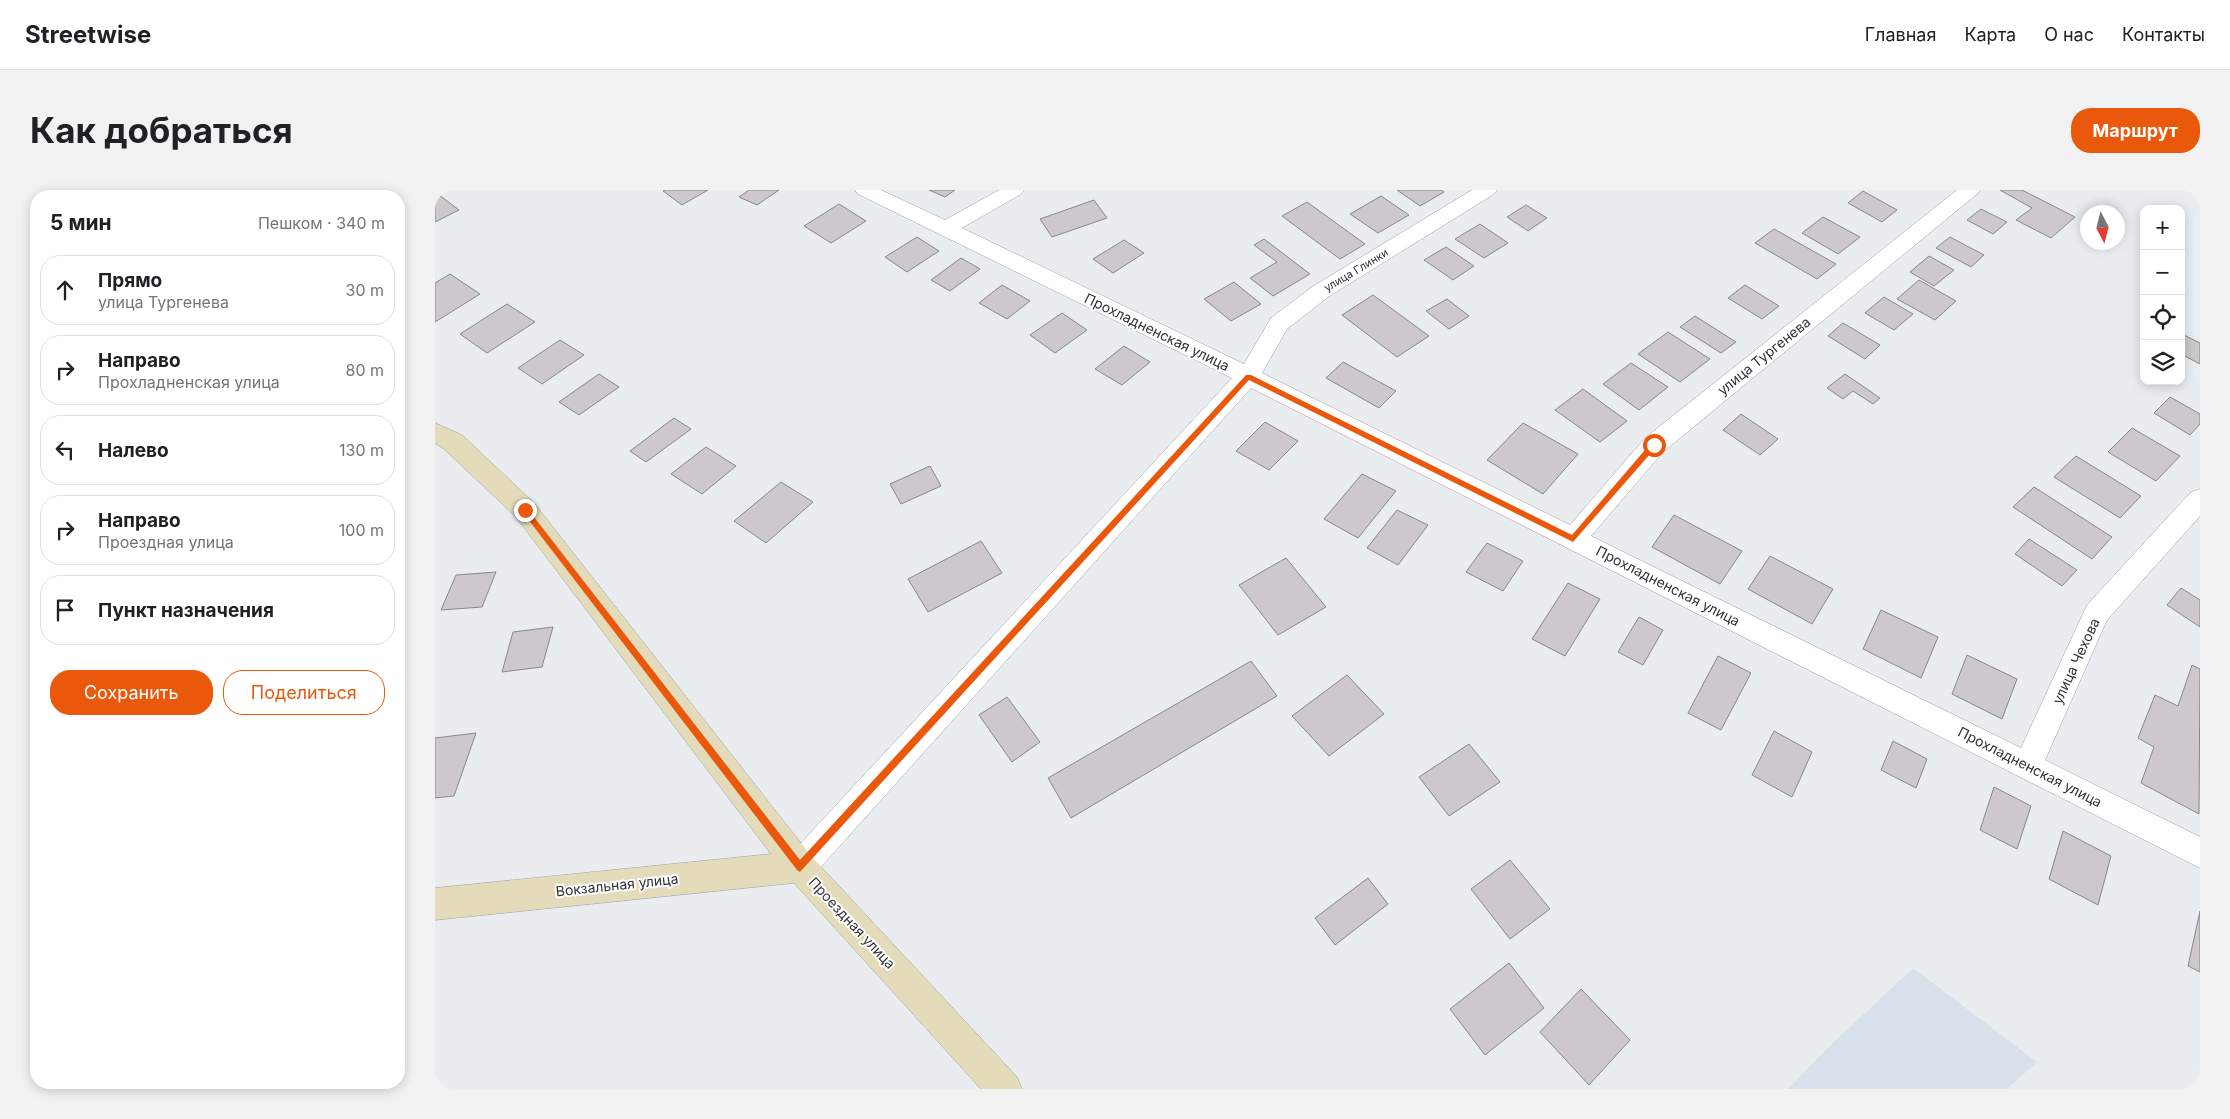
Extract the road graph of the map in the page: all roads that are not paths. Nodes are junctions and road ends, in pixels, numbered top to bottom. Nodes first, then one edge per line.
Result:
1 (865, 190) edge
2 (1014, 190) edge
3 (1487, 190) edge
4 (1970, 190) edge
5 (945, 229) junction
6 (1248, 376) junction
7 (435, 432) edge
8 (2200, 499) edge
9 (1573, 539) junction
10 (2028, 766) junction
11 (2200, 853) edge
12 (800, 867) junction
13 (435, 904) edge
14 (1005, 1089) edge

1 - 5 street, Прохладненская улица
2 - 5 street
3 - 6 street, улица Глинки
4 - 9 street, улица Тургенева
5 - 6 street, Прохладненская улица
6 - 9 street, Прохладненская улица
6 - 12 street, улица Глинки
7 - 12 main road, Проездная улица
8 - 10 street, улица Чехова
9 - 10 street, Прохладненская улица
10 - 11 street, Прохладненская улица
12 - 13 main road, Вокзальная улица
12 - 14 main road, Проездная улица

